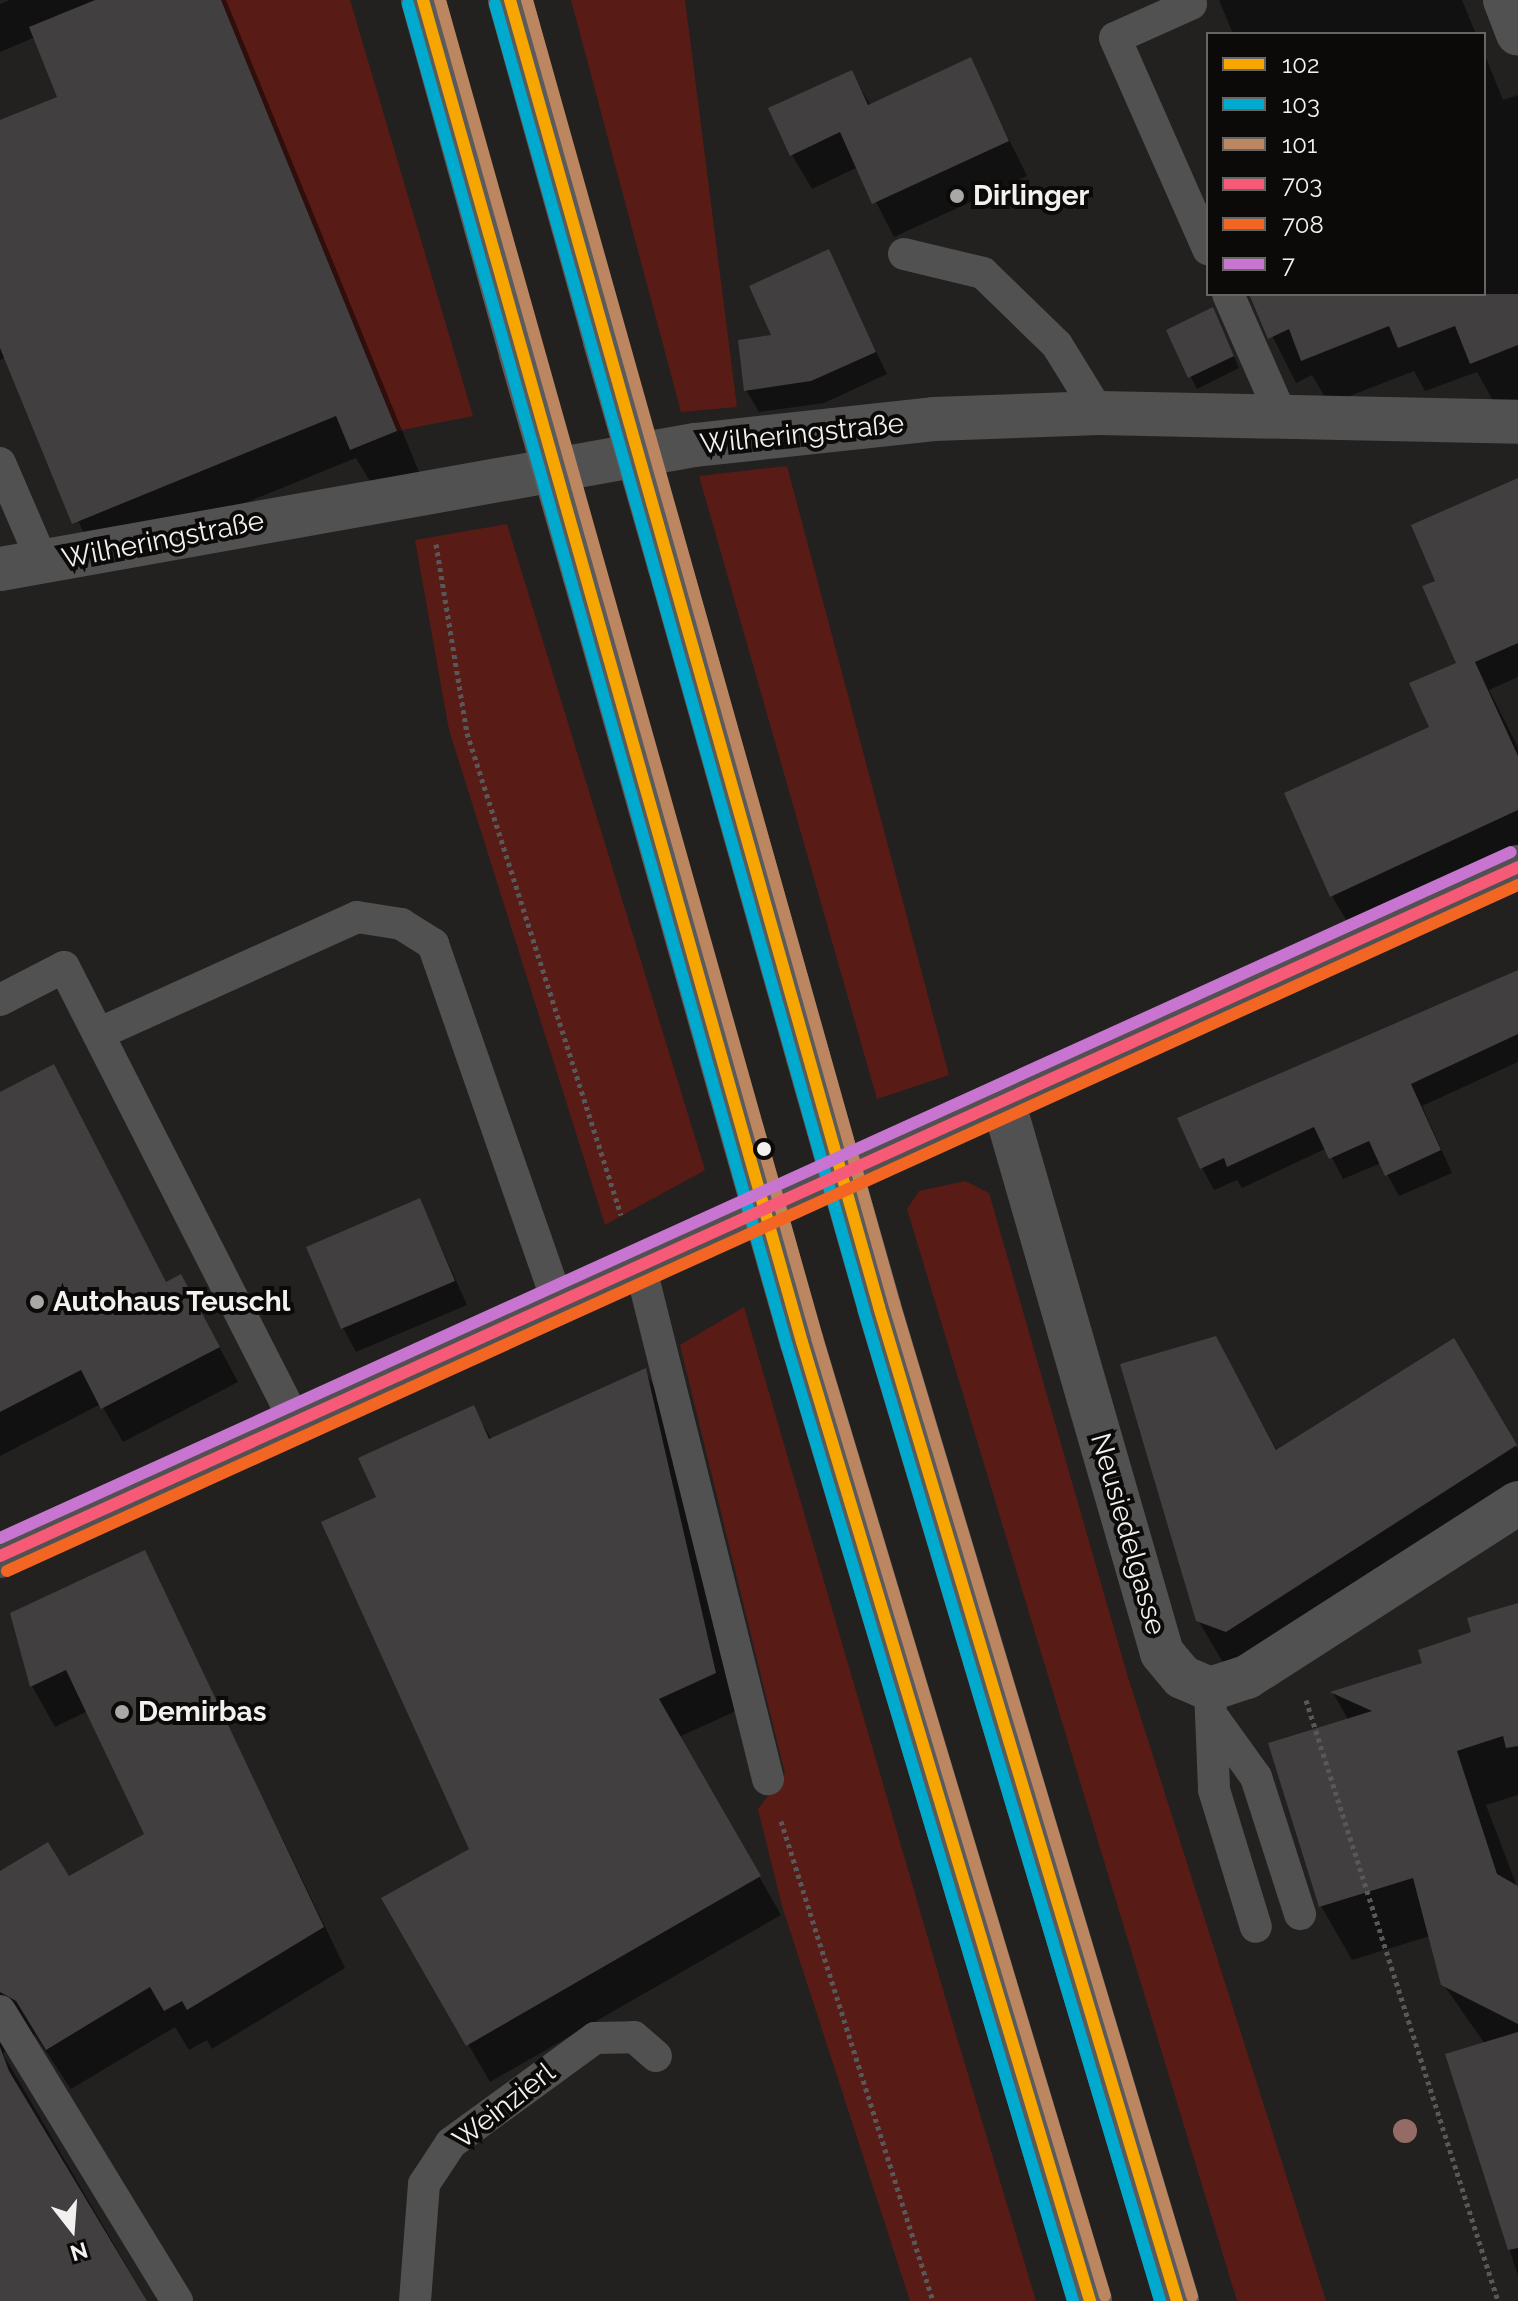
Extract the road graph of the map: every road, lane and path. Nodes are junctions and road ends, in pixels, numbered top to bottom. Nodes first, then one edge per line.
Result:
1 (423, 0) edge
2 (510, 0) edge
3 (1505, 0) edge
4 (1191, 4) dead end
5 (1518, 34) edge
6 (1206, 240) edge
7 (904, 254) dead end
8 (1229, 296) edge
9 (1099, 413) junction
10 (1281, 415) junction
11 (1518, 422) edge
12 (0, 463) edge
13 (427, 491) junction
14 (43, 563) junction
15 (0, 569) edge
16 (1518, 867) edge
17 (0, 1000) edge
18 (98, 1034) junction
19 (1003, 1101) junction
20 (640, 1265) junction
21 (557, 1301) junction
22 (296, 1423) junction
23 (1518, 1503) edge
24 (0, 1556) edge
25 (1302, 1686) dead end
26 (1213, 1705) junction
27 (768, 1779) joint
28 (1300, 1914) dead end
29 (1256, 1927) dead end
30 (0, 2011) edge
31 (656, 2056) dead end
32 (177, 2301) edge
33 (415, 2301) edge
34 (933, 2301) edge
35 (1090, 2301) edge
36 (1177, 2301) edge
37 (1498, 2301) edge

1 - 35 main road, bridge
2 - 36 main road, bridge
3 - 5 street
4 - 6 lane
7 - 9 lane
8 - 10 lane
9 - 10 street, Wilheringstraße
9 - 13 street, Wilheringstraße
10 - 11 street, Wilheringstraße
12 - 14 lane
13 - 14 street, Wilheringstraße
13 - 20 path
14 - 15 street, Wilheringstraße
16 - 19 street
17 - 18 lane
18 - 21 lane
18 - 22 lane
19 - 20 street
19 - 26 street, Neusiedelgasse
20 - 21 street
20 - 27 lane
21 - 22 street
22 - 24 street
23 - 26 street
25 - 37 path
26 - 28 lane
26 - 29 lane
27 - 34 path
30 - 32 lane
31 - 33 lane, Weinzierl

